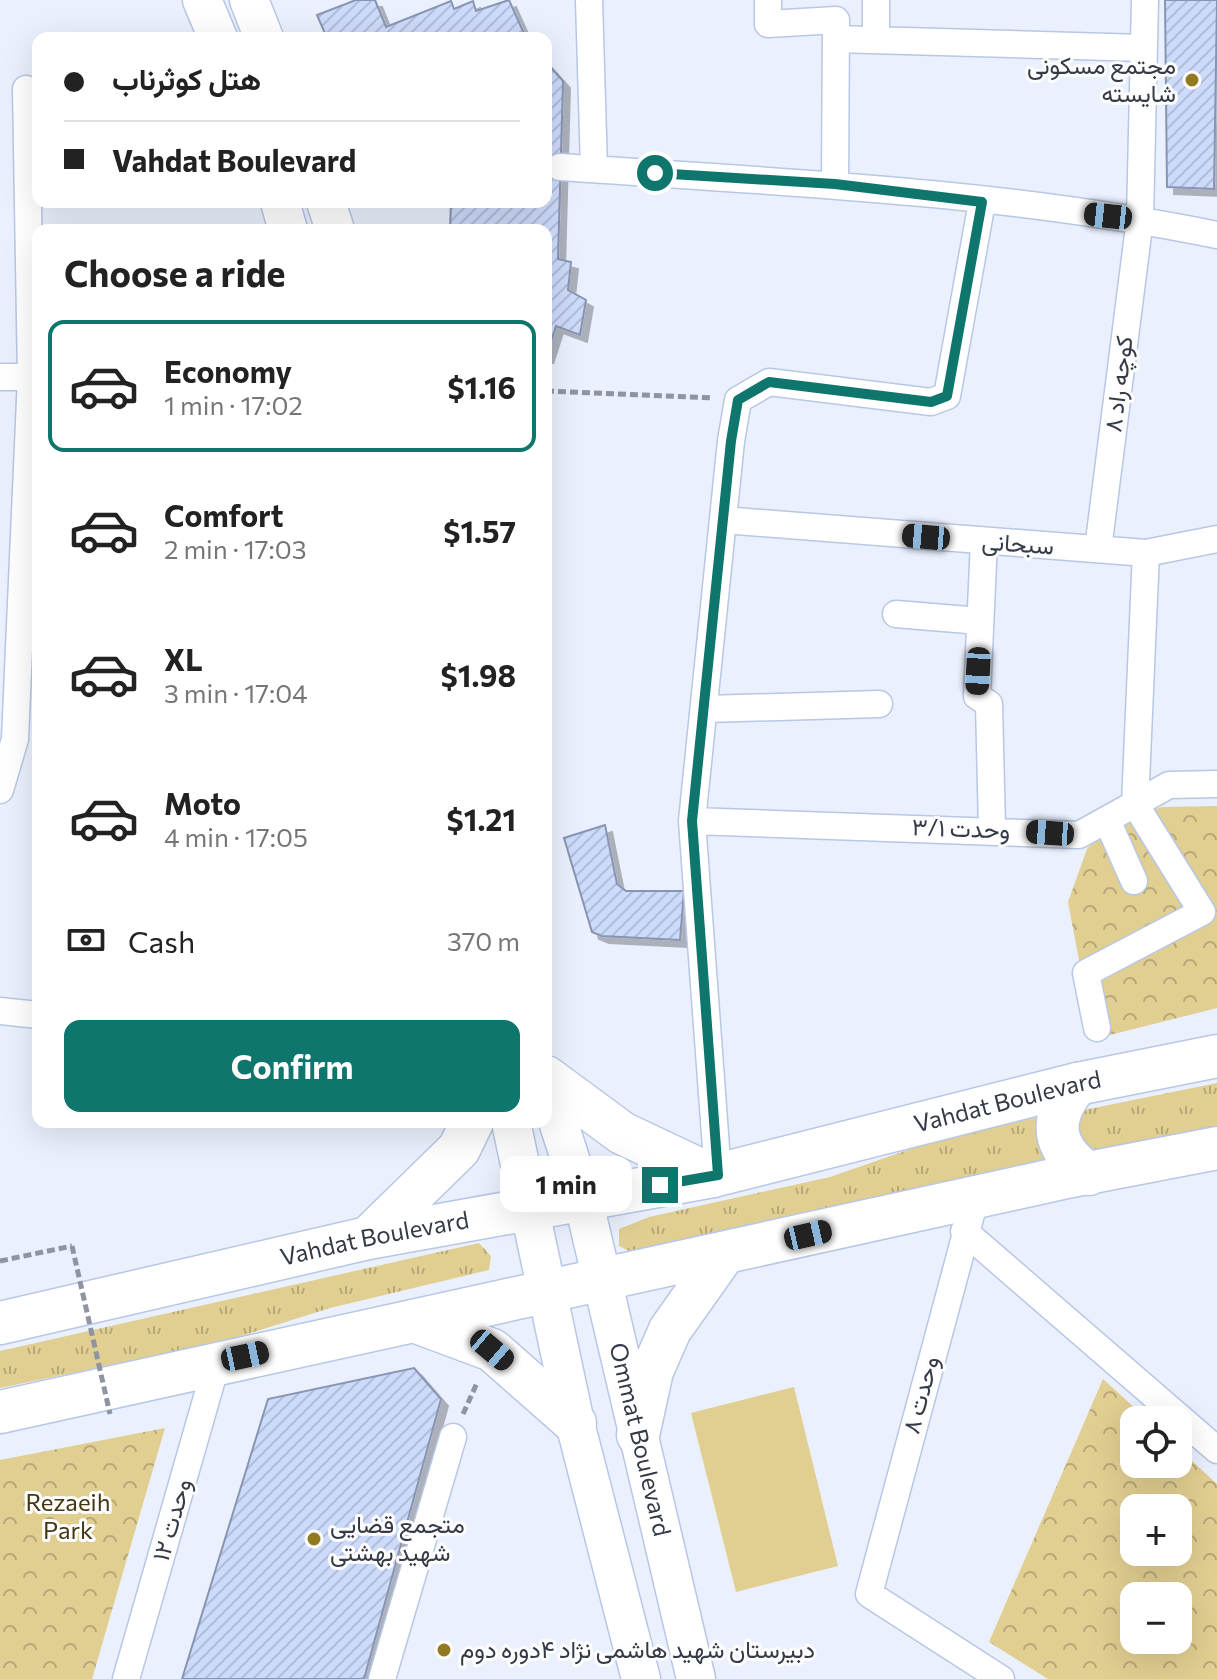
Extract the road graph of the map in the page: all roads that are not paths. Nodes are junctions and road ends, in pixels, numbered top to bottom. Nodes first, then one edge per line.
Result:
1 (202, 0) edge
2 (249, 0) edge
3 (589, 0) edge
4 (768, 0) edge
5 (876, 0) edge
6 (1145, 0) edge
7 (215, 32) edge
8 (262, 32) edge
9 (836, 39) junction
10 (876, 40) junction
11 (1143, 48) junction
12 (21, 90) edge
13 (560, 167) dead end
14 (594, 169) junction
15 (835, 184) junction
16 (982, 202) junction
17 (1140, 219) junction
18 (1217, 235) edge
19 (32, 289) edge
20 (32, 360) edge
21 (0, 377) edge
22 (31, 377) junction
23 (723, 520) junction
24 (1217, 539) edge
25 (984, 541) junction
26 (1098, 549) junction
27 (1146, 553) junction
28 (896, 614) dead end
29 (980, 621) junction
30 (879, 704) dead end
31 (706, 709) junction
32 (8, 740) edge
33 (1217, 784) edge
34 (0, 790) edge
35 (1135, 804) junction
36 (1107, 820) junction
37 (692, 821) junction
38 (992, 829) junction
39 (1134, 881) dead end
40 (0, 1011) edge
41 (32, 1014) edge
42 (1097, 1028) dead end
43 (1217, 1056) edge
44 (552, 1081) edge
45 (1077, 1084) junction
46 (552, 1103) edge
47 (469, 1128) edge
48 (512, 1128) edge
49 (1217, 1148) edge
50 (1089, 1174) junction
51 (715, 1175) junction
52 (583, 1199) junction
53 (527, 1209) junction
54 (970, 1214) junction
55 (368, 1238) junction
56 (723, 1255) junction
57 (601, 1281) junction
58 (546, 1293) junction
59 (413, 1321) junction
60 (0, 1323) edge
61 (217, 1362) junction
62 (0, 1412) edge
63 (575, 1423) junction
64 (638, 1435) junction
65 (453, 1437) road end
66 (1217, 1450) edge
67 (990, 1676) edge
68 (126, 1679) edge
69 (382, 1679) edge
70 (641, 1679) edge
71 (696, 1679) edge

1 - 7 main road
2 - 8 main road
3 - 14 street
4 - 9 street
5 - 10 street
6 - 11 street, کوچه راد ۸
9 - 10 street
9 - 15 street
10 - 11 street
11 - 17 street, کوچه راد ۸
12 - 19 street
13 - 14 street
14 - 15 street
15 - 16 street
16 - 17 street
16 - 23 street
17 - 18 street
17 - 26 street, کوچه راد ۸
20 - 22 street
21 - 22 street
22 - 32 street
23 - 25 street, سبحانی
23 - 31 street
24 - 27 street, سبحانی
25 - 26 street, سبحانی
25 - 29 street
26 - 27 street, سبحانی
27 - 35 street
28 - 29 street
29 - 38 street
30 - 31 street
31 - 37 street
32 - 34 street
33 - 35 street, وحدت ۳/۱
35 - 36 street, وحدت ۳/۱
35 - 42 street
36 - 38 street, وحدت ۳/۱
36 - 39 street
37 - 38 street, وحدت ۳/۱
37 - 51 street
40 - 41 street
43 - 45 main road, Vahdat Boulevard
44 - 51 main road
45 - 50 main road
45 - 51 main road, Vahdat Boulevard
46 - 52 main road, Ommat Boulevard
47 - 55 main road
48 - 53 main road
49 - 50 main road
50 - 54 main road
51 - 52 main road, Vahdat Boulevard
52 - 53 main road, Vahdat Boulevard
52 - 57 main road, Ommat Boulevard
53 - 55 main road, Vahdat Boulevard
53 - 58 main road
54 - 56 main road
54 - 66 street
54 - 67 street, وحدت ۸
55 - 60 main road, Vahdat Boulevard
56 - 57 main road
56 - 64 main road
57 - 58 main road
57 - 64 main road, Ommat Boulevard
58 - 59 main road
58 - 63 main road
59 - 61 main road
59 - 63 main road
61 - 62 main road
61 - 68 street, وحدت ۱۲
63 - 70 main road
64 - 71 main road, Ommat Boulevard
65 - 69 street

